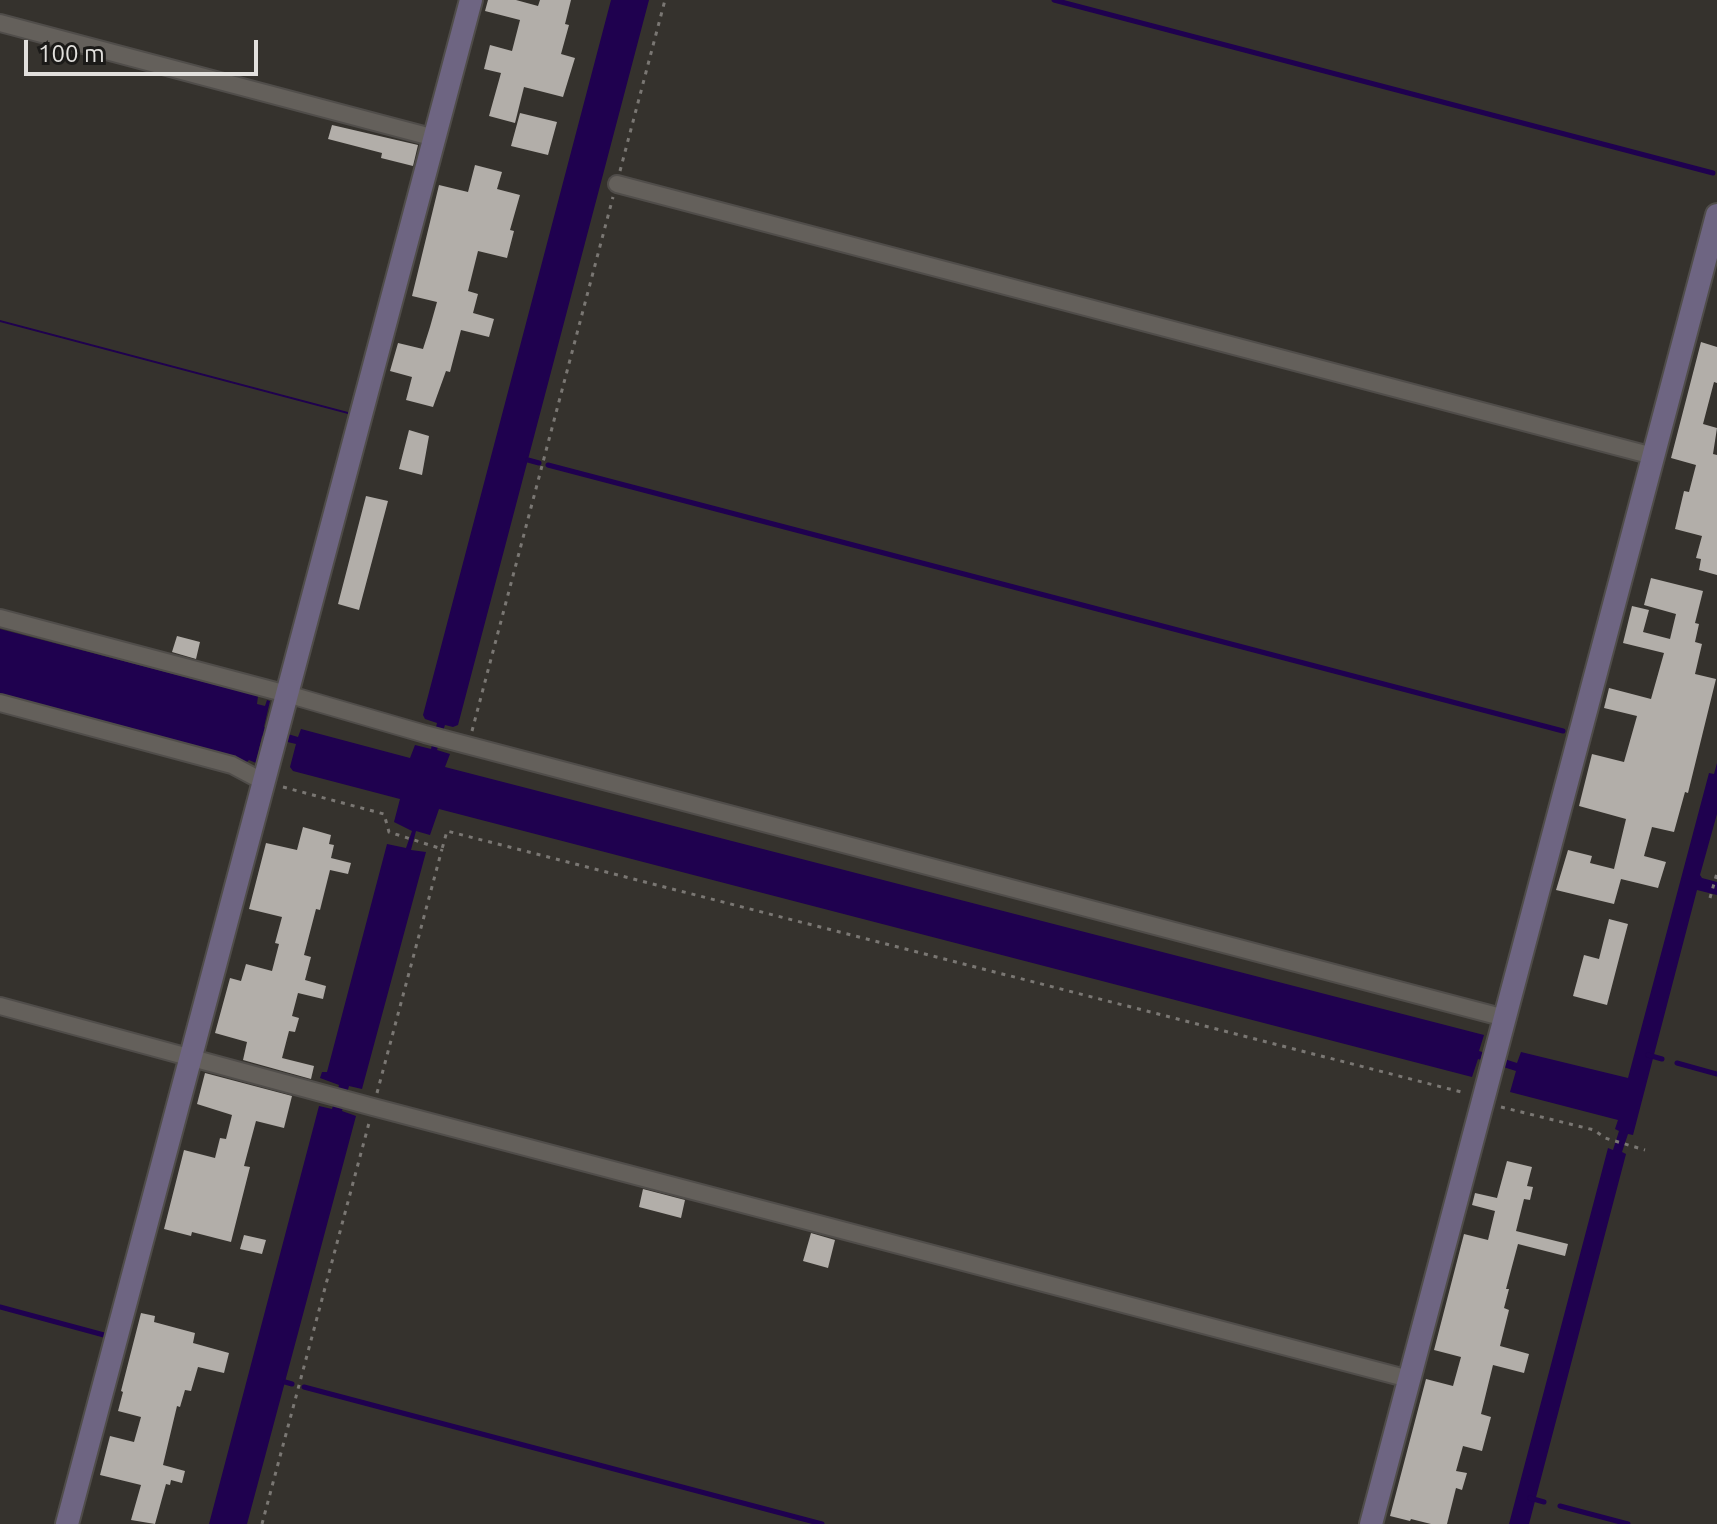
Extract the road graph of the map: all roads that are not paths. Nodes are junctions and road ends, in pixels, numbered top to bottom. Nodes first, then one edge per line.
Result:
1 (471, 0) edge
2 (0, 23) edge
3 (435, 138) junction
4 (617, 184) road end
5 (1717, 215) edge
6 (1653, 456) junction
7 (0, 618) edge
8 (287, 694) junction
9 (0, 703) edge
10 (264, 782) junction
11 (0, 1006) edge
12 (1505, 1018) junction
13 (191, 1058) junction
14 (1409, 1379) junction
15 (67, 1524) edge
16 (1371, 1524) edge

1 - 3 street
2 - 3 street
3 - 8 street
4 - 6 street
5 - 6 street
6 - 12 street
7 - 8 street
8 - 10 street
8 - 12 street
9 - 10 street
10 - 13 street
11 - 13 street
12 - 14 street
13 - 14 street
13 - 15 street
14 - 16 street

